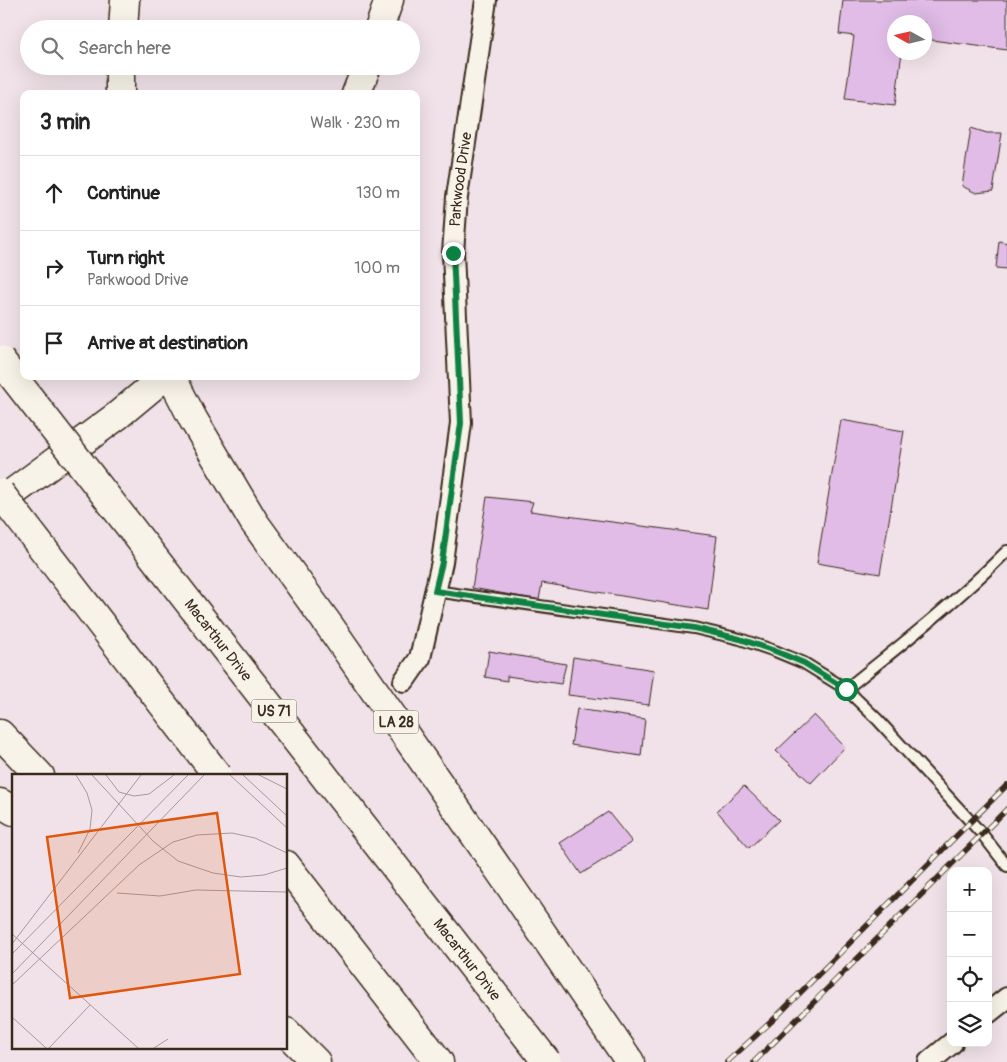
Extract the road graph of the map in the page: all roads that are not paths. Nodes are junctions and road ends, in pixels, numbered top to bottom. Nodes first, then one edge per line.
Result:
1 (126, 0) edge
2 (389, 0) edge
3 (486, 0) edge
4 (124, 20) edge
5 (383, 20) edge
6 (120, 75) edge
7 (363, 75) edge
8 (120, 90) edge
9 (358, 90) edge
10 (0, 360) edge
11 (160, 380) edge
12 (173, 380) edge
13 (0, 493) edge
14 (0, 502) edge
15 (1007, 551) edge
16 (435, 591) junction
17 (404, 681) dead end
18 (846, 689) junction
19 (0, 734) edge
20 (38, 774) edge
21 (216, 774) edge
22 (0, 803) edge
23 (12, 810) edge
24 (1007, 866) edge
25 (288, 868) edge
26 (1007, 998) edge
27 (992, 1010) edge
28 (288, 1034) edge
29 (947, 1047) edge
30 (316, 1062) edge
31 (439, 1062) edge
32 (547, 1062) edge
33 (630, 1062) edge
34 (929, 1062) edge

1 - 4 highway
2 - 5 highway
3 - 16 street, Parkwood Drive
6 - 8 highway
7 - 9 highway
10 - 32 highway, Macarthur Drive / US 71, bridge
11 - 14 highway
12 - 33 highway, LA 28
13 - 21 highway, bridge
15 - 18 lane
16 - 17 street, Parkwood Drive
16 - 18 lane
18 - 24 lane
19 - 20 highway
22 - 23 highway
25 - 31 highway
26 - 27 street
28 - 30 highway
29 - 34 street

